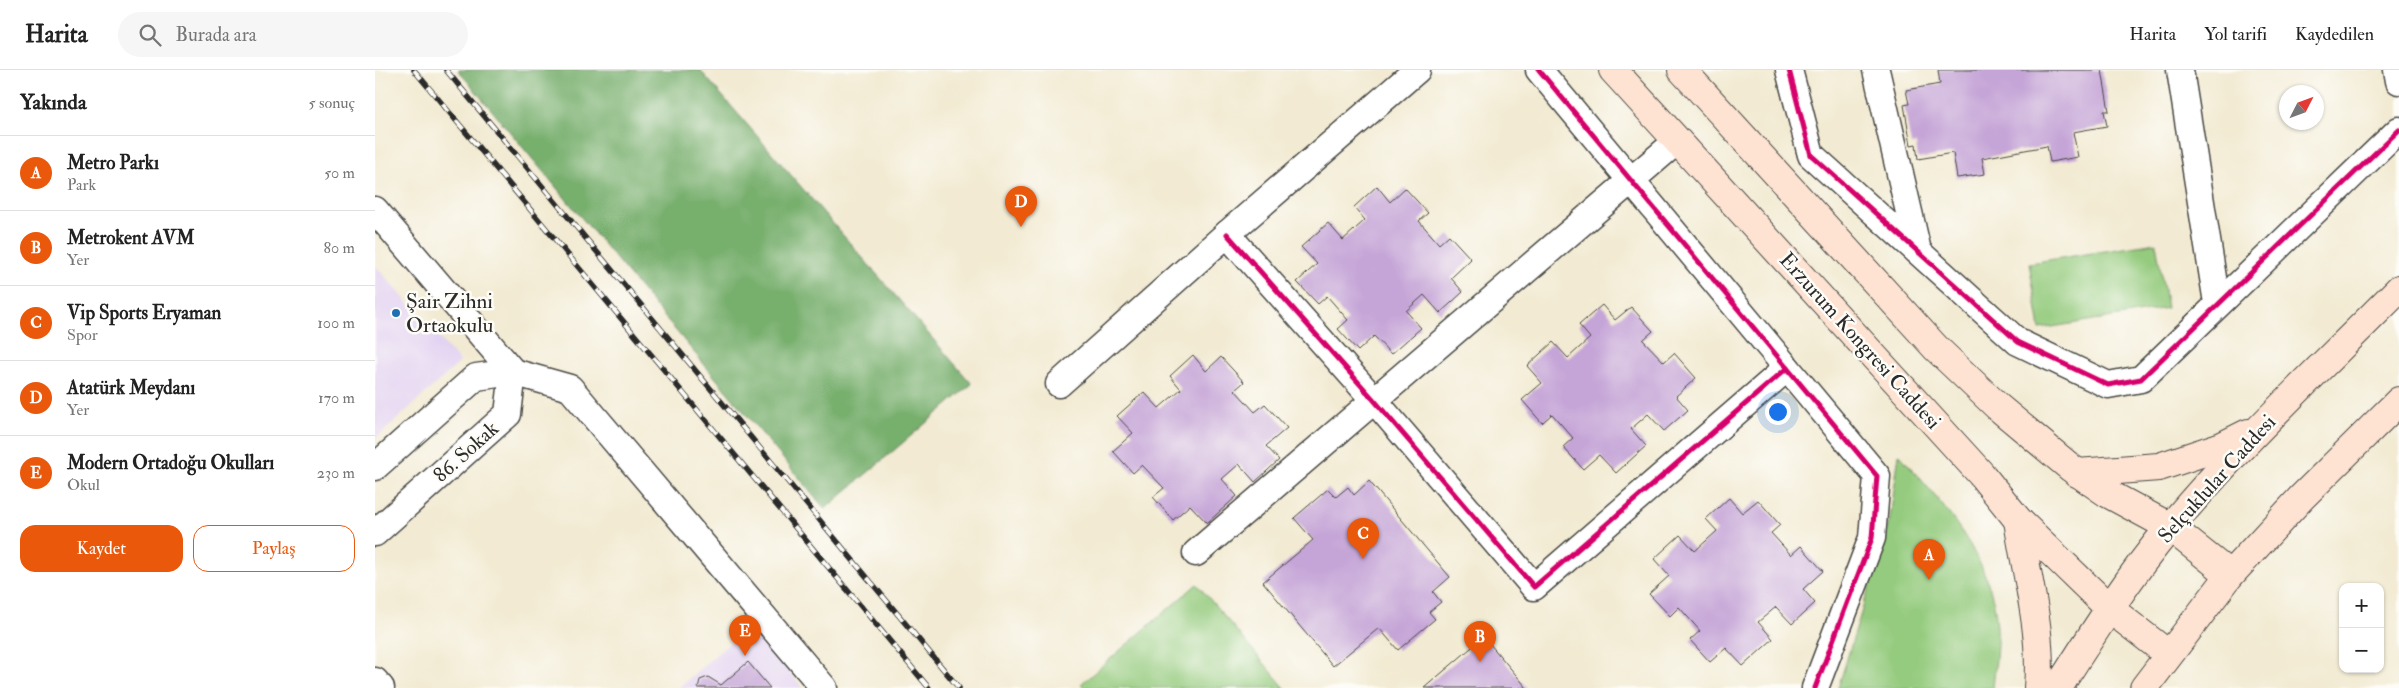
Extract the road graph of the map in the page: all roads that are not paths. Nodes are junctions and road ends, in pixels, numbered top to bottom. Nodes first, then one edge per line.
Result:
1 (1417, 70) edge
2 (1539, 70) edge
3 (1613, 70) edge
4 (1682, 70) edge
5 (1789, 70) edge
6 (1876, 70) edge
7 (2180, 70) edge
8 (2397, 70) edge
9 (2399, 81) edge
10 (2399, 130) edge
11 (1677, 141) junction
12 (1631, 180) junction
13 (375, 210) edge
14 (1227, 234) junction
15 (1918, 251) junction
16 (2399, 289) edge
17 (2217, 303) junction
18 (1787, 368) junction
19 (513, 372) junction
20 (1059, 384) dead end
21 (1374, 400) junction
22 (2399, 401) edge
23 (2267, 423) junction
24 (375, 467) edge
25 (2077, 473) junction
26 (2017, 520) junction
27 (2170, 527) junction
28 (375, 533) edge
29 (1196, 553) dead end
30 (2230, 575) junction
31 (2110, 609) junction
32 (2168, 654) junction
33 (375, 681) edge
34 (381, 688) edge
35 (824, 688) edge
36 (1815, 688) edge
37 (2038, 688) edge
38 (2058, 688) edge
39 (2145, 688) edge

1 - 14 street
2 - 12 street
3 - 11 main road, Erzurum Kongresi Caddesi
4 - 25 main road
5 - 15 street
6 - 15 street
7 - 17 street
8 - 9 street
10 - 17 street
11 - 12 street
11 - 26 main road, Erzurum Kongresi Caddesi
12 - 18 street
12 - 21 street
13 - 19 street
14 - 20 street
14 - 21 street
15 - 17 street
16 - 23 main road, Selçuklular Caddesi
18 - 21 street
18 - 36 street
19 - 24 street
19 - 28 street, 86. Sokak
19 - 35 street
21 - 29 street
22 - 30 main road
23 - 25 main road
23 - 27 main road, Selçuklular Caddesi
25 - 27 main road
26 - 31 main road, Erzurum Kongresi Caddesi
26 - 37 main road
27 - 30 main road
27 - 31 main road, Selçuklular Caddesi
30 - 32 main road
31 - 32 main road, Erzurum Kongresi Caddesi
31 - 38 main road, Selçuklular Caddesi
32 - 39 main road
33 - 34 street

